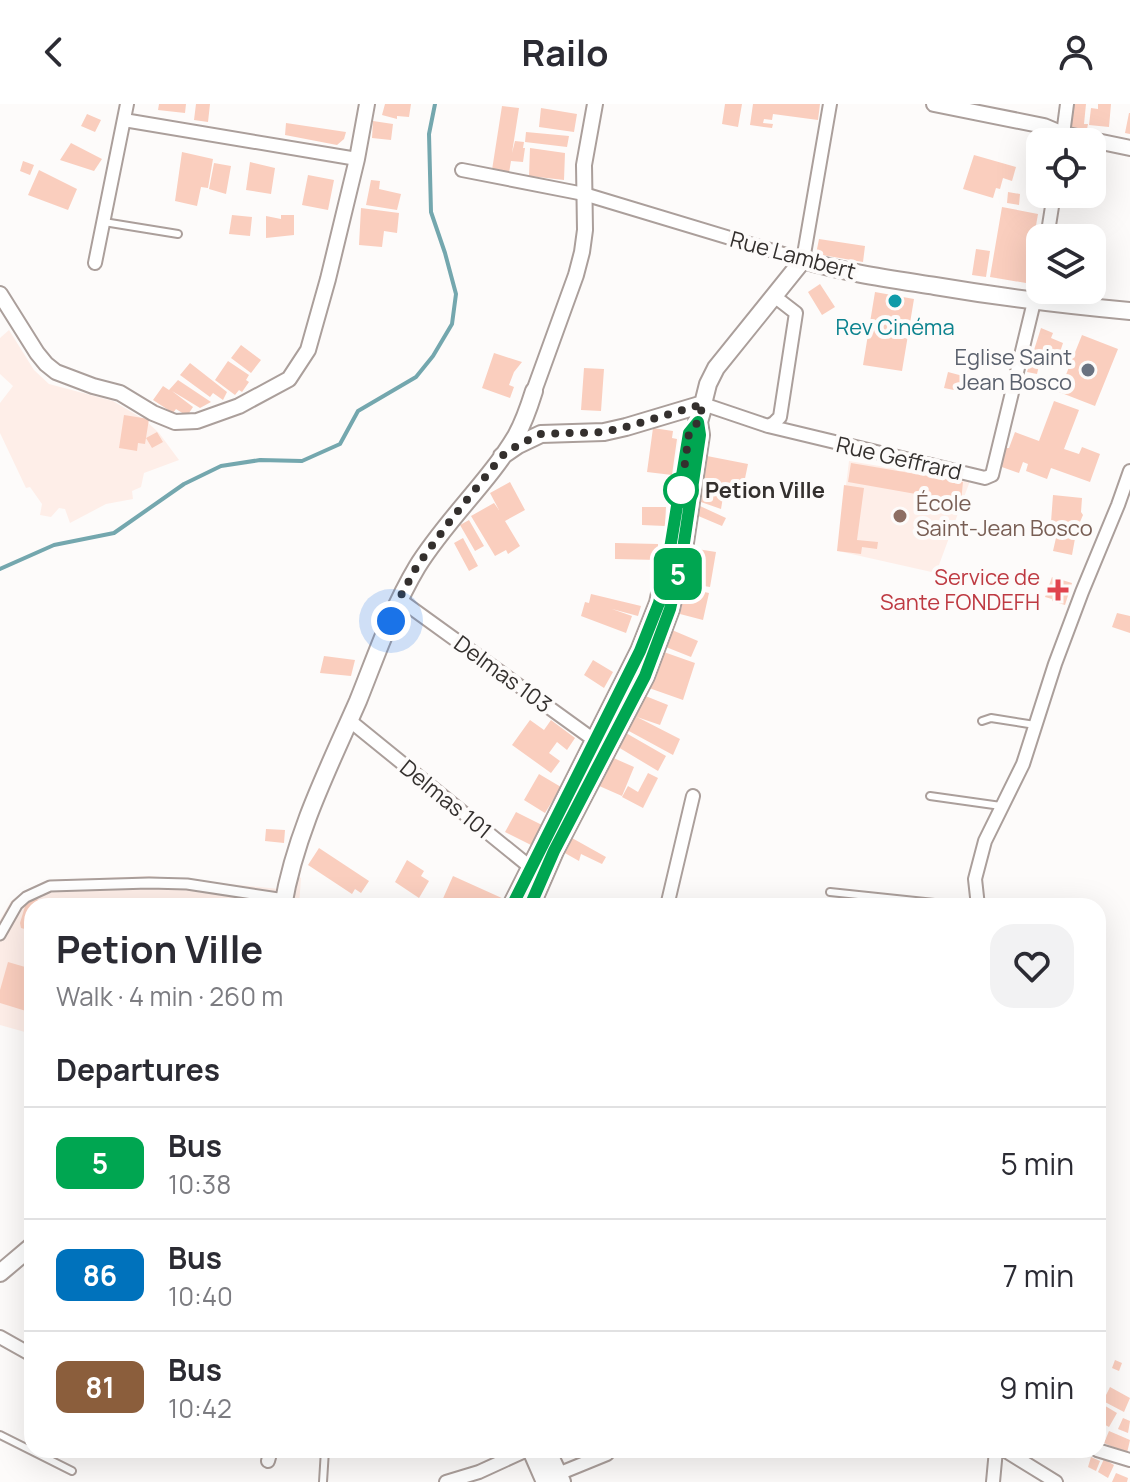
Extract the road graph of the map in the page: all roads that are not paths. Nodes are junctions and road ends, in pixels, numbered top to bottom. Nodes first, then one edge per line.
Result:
1 (127, 104) edge
2 (367, 104) edge
3 (595, 104) edge
4 (830, 104) edge
5 (934, 104) edge
6 (1067, 104) edge
7 (124, 120) junction
8 (1047, 128) edge
9 (1063, 128) edge
10 (1106, 144) edge
11 (1130, 148) edge
12 (357, 159) junction
13 (462, 170) dead end
14 (584, 194) junction
15 (104, 222) junction
16 (178, 234) dead end
17 (803, 260) junction
18 (95, 263) dead end
19 (0, 294) edge
20 (774, 296) junction
21 (1026, 301) edge
22 (1034, 304) edge
23 (1055, 304) edge
24 (1130, 311) edge
25 (534, 391) junction
26 (700, 413) junction
27 (768, 426) junction
28 (557, 432) junction
29 (502, 456) junction
30 (1130, 471) edge
31 (399, 599) junction
32 (349, 720) junction
33 (982, 721) dead end
34 (1035, 725) junction
35 (601, 744) junction
36 (693, 796) dead end
37 (930, 796) dead end
38 (1001, 806) junction
39 (538, 873) junction
40 (830, 892) dead end
41 (25, 898) edge
42 (262, 898) edge
43 (285, 898) edge
44 (518, 898) edge
45 (532, 898) edge
46 (669, 898) edge
47 (887, 898) edge
48 (977, 898) edge
49 (24, 899) edge
50 (0, 935) edge
51 (24, 1254) edge
52 (0, 1273) edge
53 (0, 1337) edge
54 (24, 1350) edge
55 (0, 1435) edge
56 (24, 1447) edge
57 (1106, 1453) edge
58 (46, 1458) edge
59 (324, 1458) edge
60 (511, 1458) edge
61 (536, 1458) edge
62 (548, 1458) edge
63 (599, 1458) edge
64 (995, 1458) edge
65 (1017, 1458) edge
66 (1130, 1460) edge
67 (72, 1471) dead end
68 (555, 1479) edge
69 (323, 1482) edge
70 (446, 1482) edge
71 (993, 1482) edge
72 (1056, 1482) edge

1 - 7 street
2 - 12 street
3 - 14 street
4 - 17 street
5 - 8 street
6 - 9 street
7 - 12 street
7 - 15 street
10 - 11 street
12 - 19 street
13 - 14 street, Rue Lambert
14 - 17 street, Rue Lambert
14 - 25 street
15 - 16 lane
15 - 18 street
17 - 20 main road
17 - 21 main road, Rue Lambert
20 - 26 main road
20 - 27 street
22 - 27 street, Rue Geffrard
23 - 24 main road, Rue Lambert
25 - 28 main road
25 - 29 main road
26 - 27 street, Rue Geffrard
26 - 28 main road
26 - 35 main road
28 - 29 main road
29 - 31 main road
30 - 34 street
31 - 32 main road
31 - 35 street, Delmas 103
32 - 39 street, Delmas 101
32 - 43 main road
33 - 34 lane
34 - 38 street
35 - 39 main road
36 - 46 street
37 - 38 lane
38 - 48 street
39 - 44 main road
39 - 45 main road
40 - 47 lane
41 - 42 street
49 - 50 street
51 - 52 main road
53 - 54 street
55 - 56 lane
57 - 66 street
58 - 67 lane
59 - 69 lane
60 - 70 street
61 - 68 main road
62 - 68 main road
63 - 68 street
64 - 71 street
65 - 72 street

